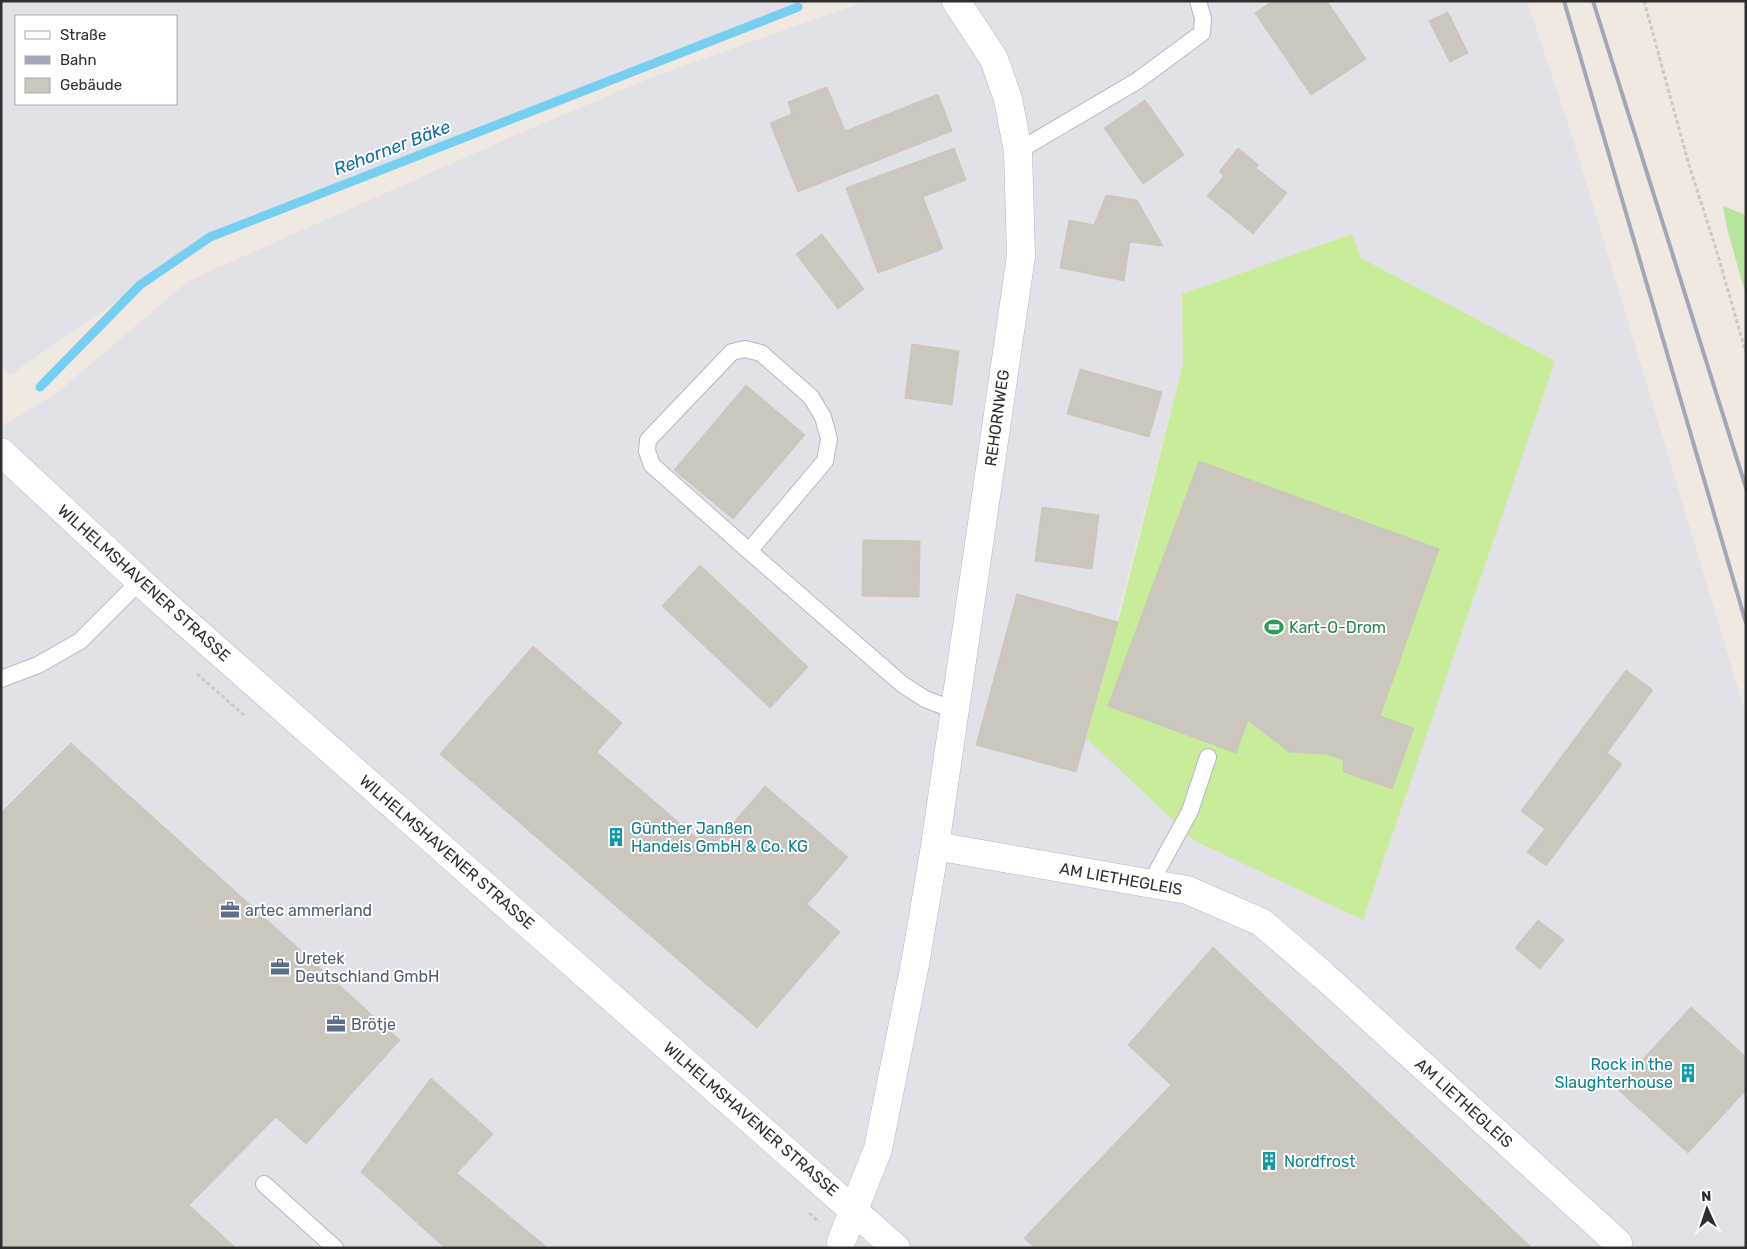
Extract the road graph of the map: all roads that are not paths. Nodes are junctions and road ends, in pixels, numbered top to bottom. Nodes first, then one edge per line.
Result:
1 (956, 1) edge
2 (1198, 1) edge
3 (1018, 151) junction
4 (1, 452) edge
5 (749, 551) junction
6 (140, 581) junction
7 (1, 679) edge
8 (954, 710) junction
9 (1208, 757) dead end
10 (935, 846) junction
11 (1150, 884) junction
12 (264, 1184) dead end
13 (853, 1210) junction
14 (841, 1242) dead end
15 (1621, 1246) edge
16 (335, 1248) edge
17 (896, 1248) edge

1 - 3 street, REHORNWEG
2 - 3 lane
3 - 8 street, REHORNWEG
4 - 6 street, WILHELMSHAVENER STRASSE
5 - 5 lane
5 - 8 lane
6 - 7 lane
6 - 13 street, WILHELMSHAVENER STRASSE
8 - 10 street, REHORNWEG
9 - 11 lane
10 - 11 street, AM LIETHEGLEIS
10 - 13 street
11 - 15 street, AM LIETHEGLEIS
12 - 16 lane
13 - 14 street
13 - 17 street, WILHELMSHAVENER STRASSE

